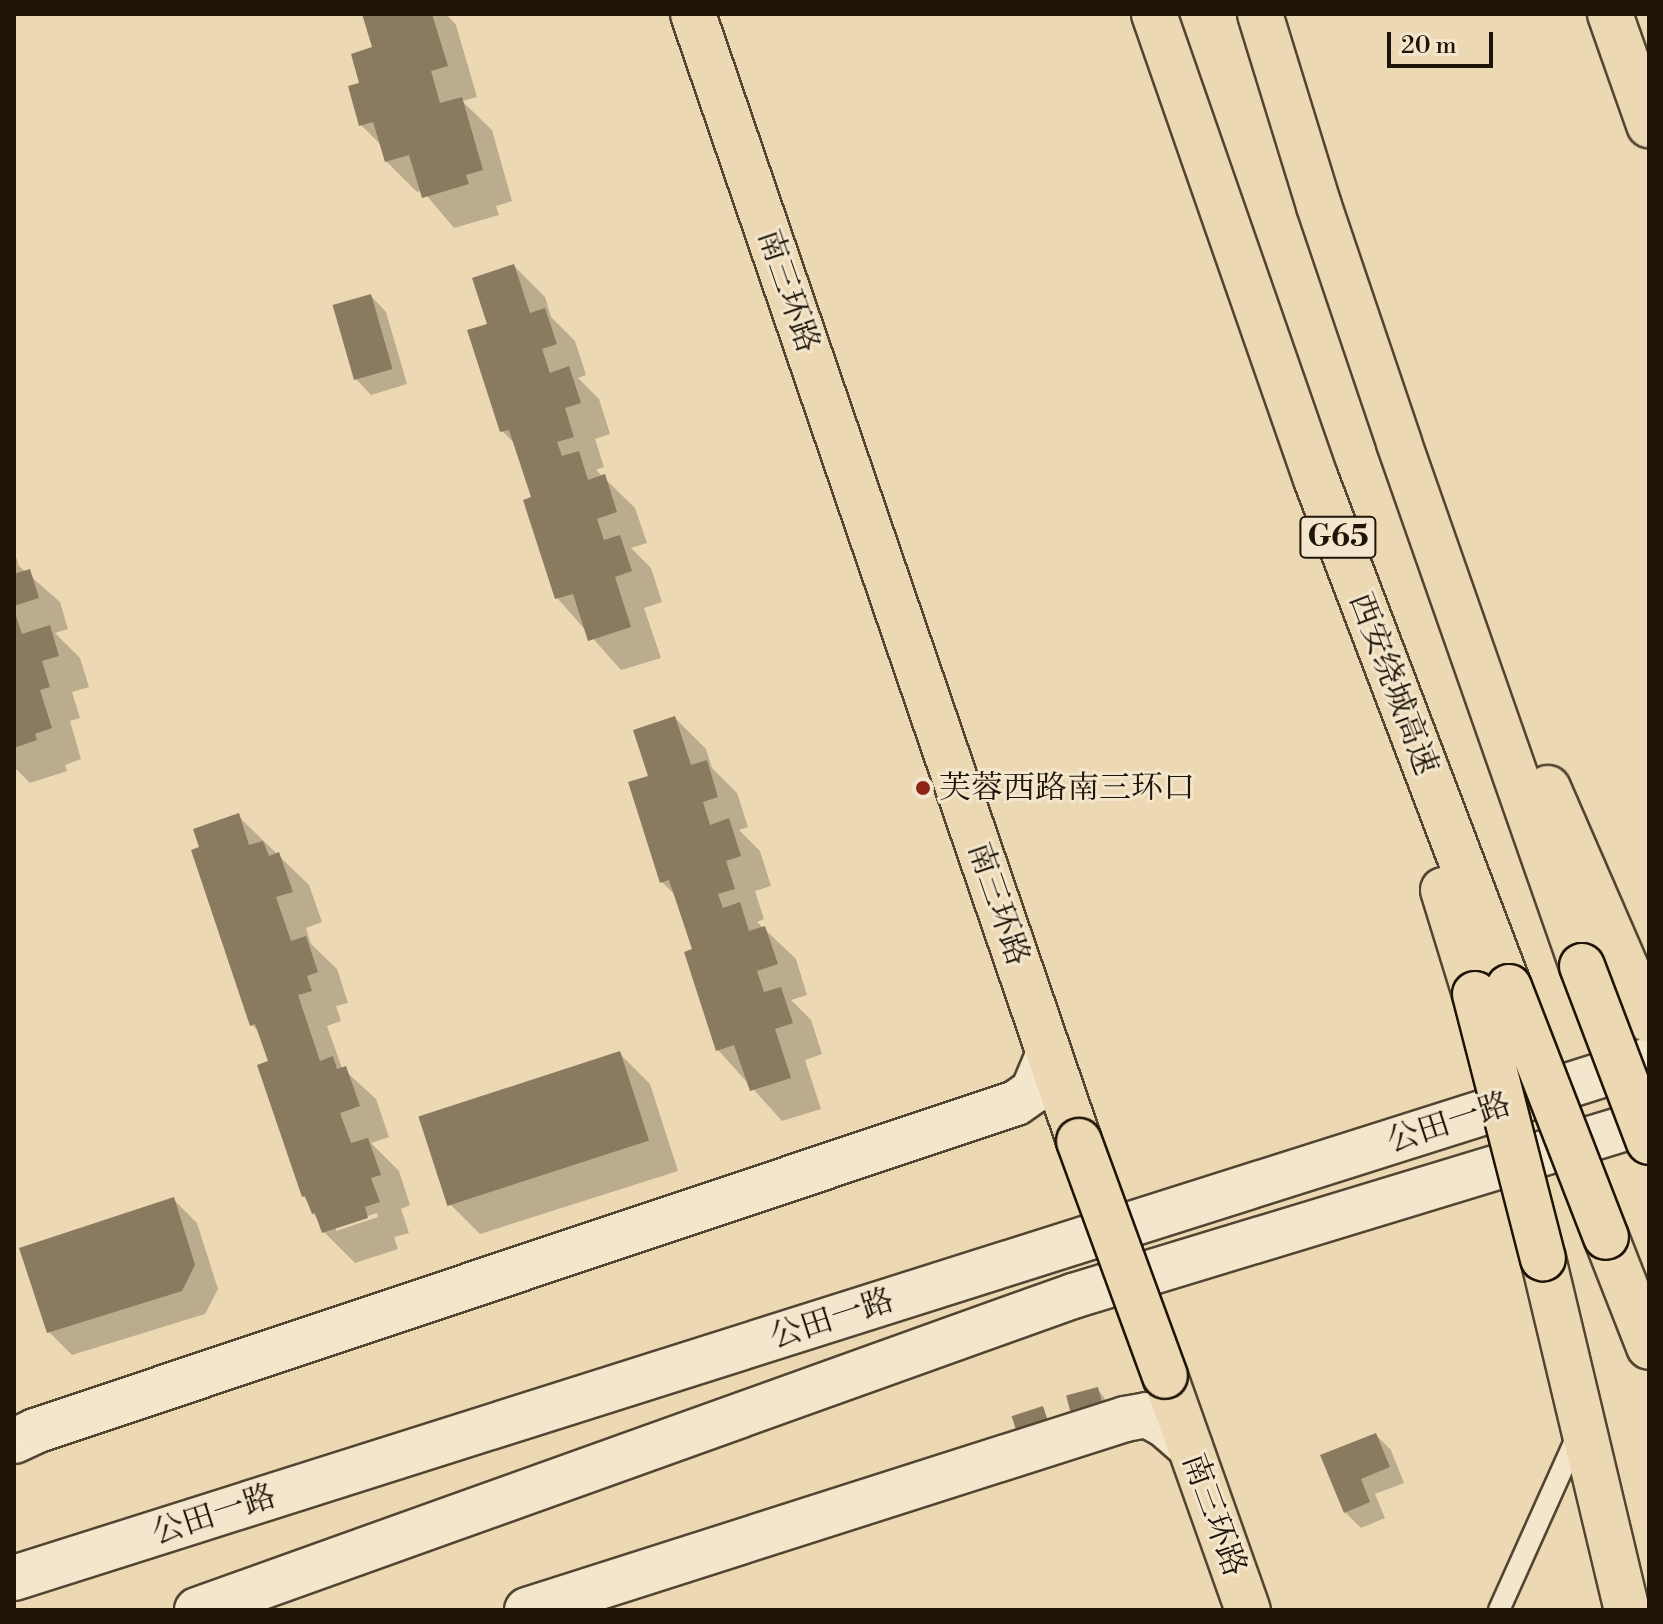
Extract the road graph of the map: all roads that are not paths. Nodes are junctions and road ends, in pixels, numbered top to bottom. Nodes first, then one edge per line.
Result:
1 (693, 14) edge
2 (1154, 14) edge
3 (1260, 14) edge
4 (1610, 14) edge
5 (1649, 125) edge
6 (1601, 961) junction
7 (1492, 991) junction
8 (1649, 1020) edge
9 (1049, 1053) junction
10 (1649, 1060) edge
11 (1649, 1121) edge
12 (1649, 1142) edge
13 (1649, 1347) edge
14 (1581, 1426) junction
15 (14, 1441) edge
16 (1190, 1447) junction
17 (14, 1578) edge
18 (197, 1610) edge
19 (527, 1610) edge
20 (1248, 1610) edge
21 (1499, 1610) edge
22 (1627, 1610) edge

1 - 9 highway, 南三环路
2 - 7 highway, 西安绕城高速 / G65
3 - 6 highway, G65
4 - 5 highway
6 - 8 highway
6 - 12 highway, G65, bridge
7 - 13 highway, 西安绕城高速 / G65, bridge
7 - 14 highway, bridge
9 - 15 main road
9 - 16 highway, 南三环路, bridge
10 - 17 main road, 公田一路
11 - 18 main road, 公田一路
14 - 21 lane
14 - 22 highway
16 - 19 main road
16 - 20 highway, 南三环路

